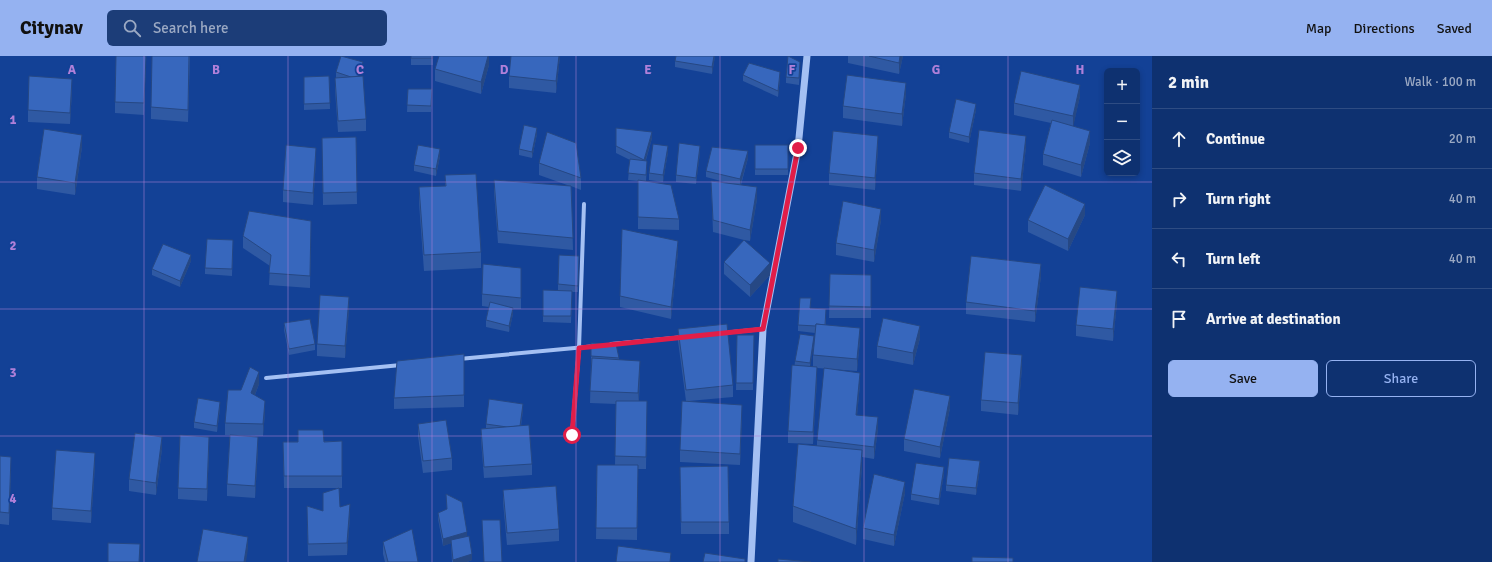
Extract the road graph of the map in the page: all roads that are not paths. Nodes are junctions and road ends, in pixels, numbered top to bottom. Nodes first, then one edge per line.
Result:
1 (807, 56) edge
2 (584, 204) dead end
3 (763, 329) junction
4 (717, 334) edge
5 (686, 337) edge
6 (602, 345) edge
7 (609, 345) edge
8 (579, 348) junction
9 (454, 360) edge
10 (407, 365) edge
11 (266, 378) dead end
12 (572, 435) dead end
13 (751, 562) edge

1 - 3 street
2 - 8 street
3 - 4 street
3 - 13 street
5 - 7 street
6 - 8 street
8 - 9 street
8 - 12 street
10 - 11 street

